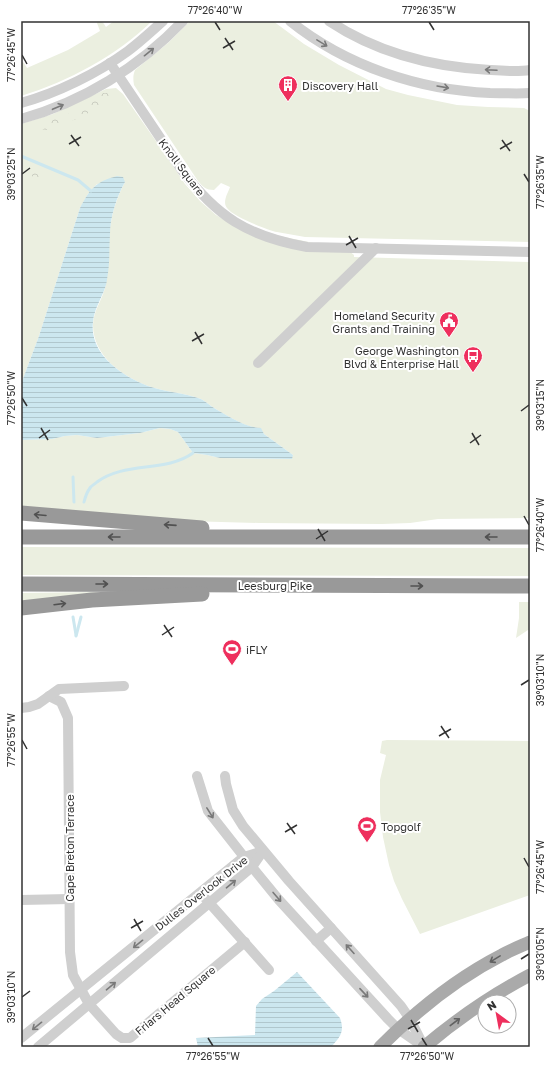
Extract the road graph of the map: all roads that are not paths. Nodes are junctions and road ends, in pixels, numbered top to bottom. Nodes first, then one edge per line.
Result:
1 (163, 21) edge
2 (183, 21) edge
3 (290, 21) edge
4 (329, 21) edge
5 (110, 63) junction
6 (530, 70) edge
7 (118, 75) junction
8 (530, 92) edge
9 (21, 103) edge
10 (21, 120) edge
11 (376, 248) junction
12 (530, 252) edge
13 (258, 363) dead end
14 (21, 513) edge
15 (21, 537) edge
16 (363, 537) junction
17 (530, 537) edge
18 (21, 584) edge
19 (378, 586) junction
20 (530, 586) edge
21 (21, 608) edge
22 (124, 686) dead end
23 (49, 696) junction
24 (21, 708) edge
25 (197, 776) dead end
26 (225, 776) dead end
27 (263, 851) junction
28 (244, 857) junction
29 (252, 867) junction
30 (201, 893) junction
31 (69, 899) junction
32 (21, 900) edge
33 (210, 902) junction
34 (331, 928) junction
35 (316, 941) junction
36 (245, 942) junction
37 (530, 942) edge
38 (269, 970) dead end
39 (530, 975) edge
40 (81, 990) junction
41 (89, 1004) junction
42 (410, 1019) junction
43 (398, 1029) junction
44 (21, 1038) edge
45 (38, 1047) edge
46 (380, 1047) edge
47 (424, 1047) edge

1 - 5 street
7 -> 2 street
3 -> 8 street
6 -> 4 street
5 - 7 street, Knoll Square
5 - 9 street
10 -> 7 street
7 - 11 street, Knoll Square
11 - 12 street, Knoll Square
11 - 13 street
16 -> 14 highway
16 -> 15 highway
17 -> 16 highway
18 -> 19 highway, Leesburg Pike
19 -> 20 highway, Leesburg Pike
21 -> 19 highway
22 - 23 street
23 - 24 street
23 - 31 street, Cape Breton Terrace
25 -> 28 street
26 - 27 street
27 - 28 street, Dulles Overlook Drive
27 - 29 street, Dulles Overlook Drive
27 - 34 street
28 - 29 street
28 - 30 street, Dulles Overlook Drive
33 -> 29 street, Dulles Overlook Drive
29 -> 35 street
30 - 33 street
30 -> 40 street, Dulles Overlook Drive
31 - 32 street
31 - 40 street, Cape Breton Terrace
33 - 36 street
41 -> 33 street, Dulles Overlook Drive
34 - 35 street
42 -> 34 street
35 -> 43 street
36 - 38 street
36 - 41 street, Friars Head Square
37 -> 42 main road
47 -> 39 main road
40 - 41 street, Cape Breton Terrace
40 -> 44 street, Dulles Overlook Drive
41 - 45 street, Dulles Overlook Drive
42 - 43 main road
42 - 47 street
43 - 46 main road
43 - 47 street

